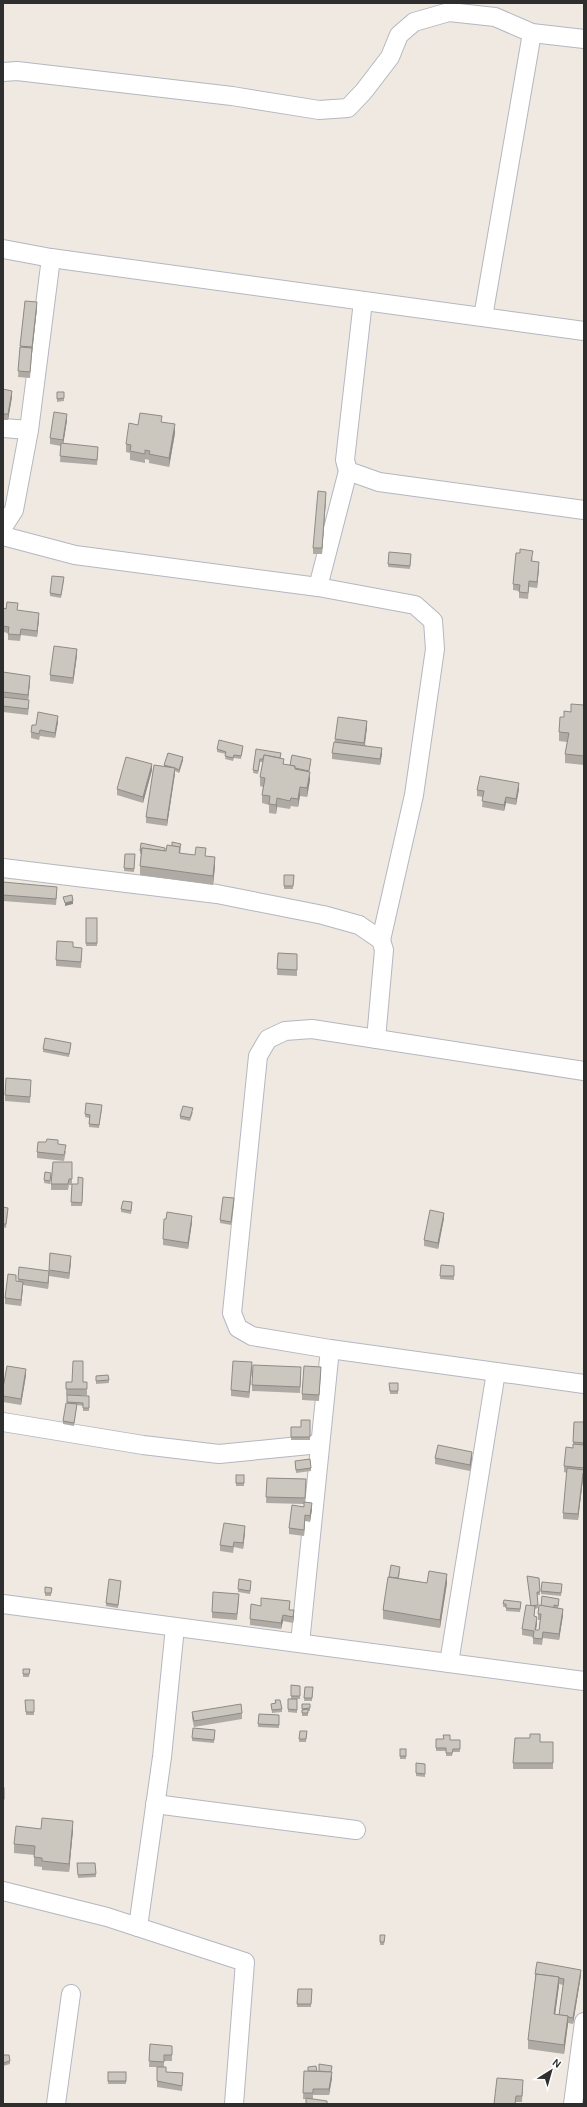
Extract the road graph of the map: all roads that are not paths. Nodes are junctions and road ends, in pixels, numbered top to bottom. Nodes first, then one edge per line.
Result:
1 (532, 32) junction
2 (584, 39) edge
3 (3, 72) edge
4 (3, 249) edge
5 (50, 258) junction
6 (363, 301) junction
7 (483, 317) junction
8 (584, 331) edge
9 (3, 428) edge
10 (29, 430) junction
11 (348, 471) junction
12 (584, 510) edge
13 (3, 527) edge
14 (3, 536) edge
15 (318, 587) junction
16 (3, 868) edge
17 (381, 940) junction
18 (376, 1038) junction
19 (584, 1071) edge
20 (330, 1349) junction
21 (496, 1372) junction
22 (584, 1384) edge
23 (3, 1422) edge
24 (320, 1444) junction
25 (3, 1604) edge
26 (175, 1627) junction
27 (300, 1643) junction
28 (450, 1663) junction
29 (584, 1680) edge
30 (155, 1804) junction
31 (356, 1830) dead end
32 (3, 1891) edge
33 (138, 1927) junction
34 (72, 1994) dead end
35 (584, 2022) edge
36 (56, 2104) edge
37 (234, 2104) edge
38 (573, 2104) edge

1 - 2 street
1 - 3 street
1 - 7 street
4 - 5 street
5 - 6 street
5 - 10 street
6 - 7 street
6 - 11 street
7 - 8 street
9 - 10 street
10 - 13 street
11 - 12 street
11 - 15 street
14 - 15 street
15 - 17 street
16 - 17 street
17 - 18 street
18 - 19 street
18 - 20 street
20 - 21 street
20 - 24 street
21 - 22 street
21 - 28 street
23 - 24 street
24 - 27 street
25 - 26 street
26 - 27 street
26 - 30 street
27 - 28 street
28 - 29 street
30 - 31 street
30 - 33 street
32 - 33 street
33 - 37 street
34 - 36 street
35 - 38 street

